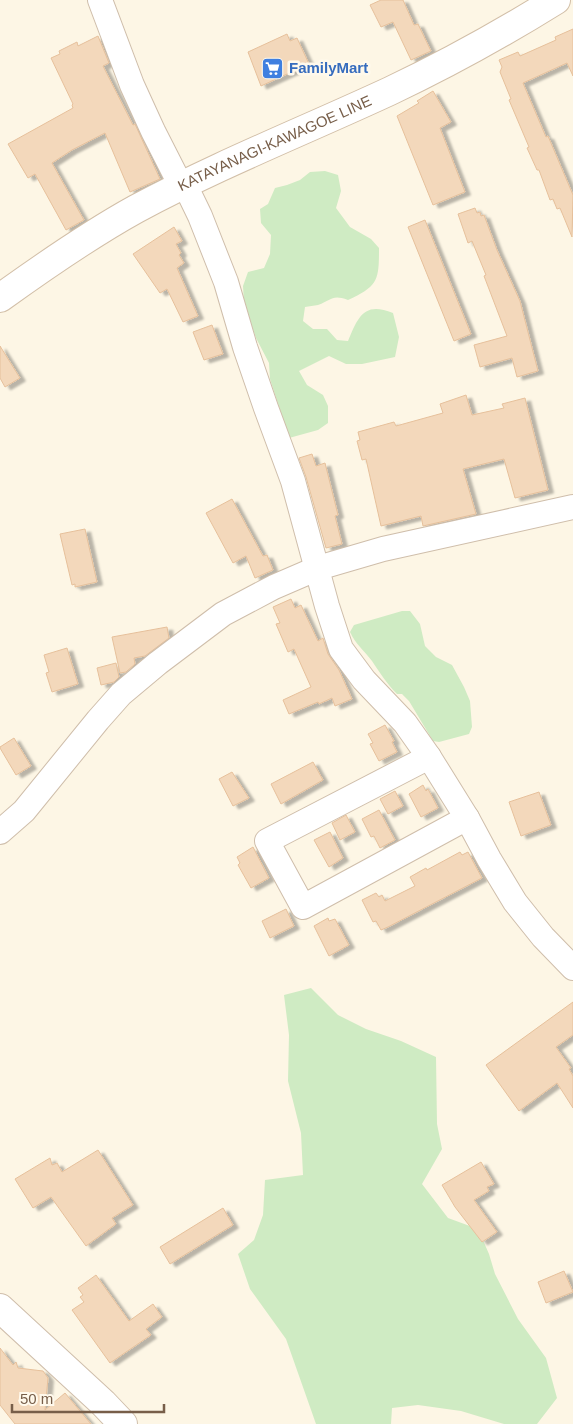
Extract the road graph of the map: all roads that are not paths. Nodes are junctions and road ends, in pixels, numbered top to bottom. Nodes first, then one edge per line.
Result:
1 (100, 0) edge
2 (556, 0) edge
3 (183, 186) junction
4 (0, 298) edge
5 (573, 507) edge
6 (318, 568) junction
7 (429, 757) junction
8 (467, 818) junction
9 (0, 832) edge
10 (573, 968) edge
11 (0, 1308) edge
12 (123, 1424) edge

1 - 3 street
2 - 3 main road, KATAYANAGI-KAWAGOE LINE
3 - 4 main road, KATAYANAGI-KAWAGOE LINE
3 - 6 street
5 - 6 street
6 - 7 street
6 - 9 street
7 - 8 street
7 - 8 street
8 - 10 street
11 - 12 main road

